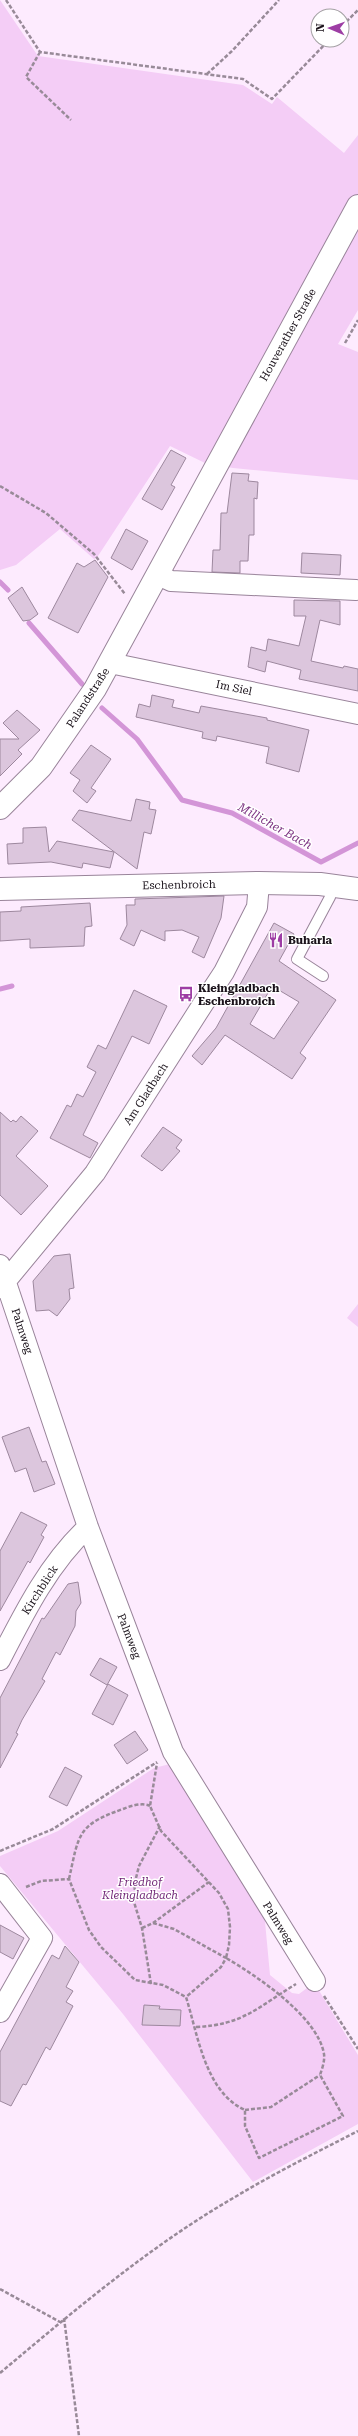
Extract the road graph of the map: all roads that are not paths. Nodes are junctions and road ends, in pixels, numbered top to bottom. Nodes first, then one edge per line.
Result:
1 (358, 206) edge
2 (218, 463) joint
3 (158, 575) junction
4 (356, 590) dead end
5 (110, 663) junction
6 (358, 714) edge
7 (0, 808) edge
8 (259, 883) junction
9 (334, 886) junction
10 (0, 889) edge
11 (358, 889) edge
12 (323, 976) dead end
13 (2, 1278) edge
14 (88, 1527) junction
15 (0, 1660) edge
16 (5, 1891) edge
17 (313, 1978) road end
18 (0, 2012) edge

1 - 2 main road, Houverather Straße
2 - 3 main road, Palandstraße
3 - 4 street
3 - 5 main road, Palandstraße
5 - 6 street, Im Siel
5 - 7 main road, Palandstraße
8 - 9 main road, Eschenbroich
8 - 10 main road, Eschenbroich
8 - 13 street, Am Gladbach
9 - 11 main road, Eschenbroich
9 - 12 lane
13 - 14 street, Palmweg
14 - 15 street, Kirchblick
14 - 17 street, Palmweg
16 - 18 street

